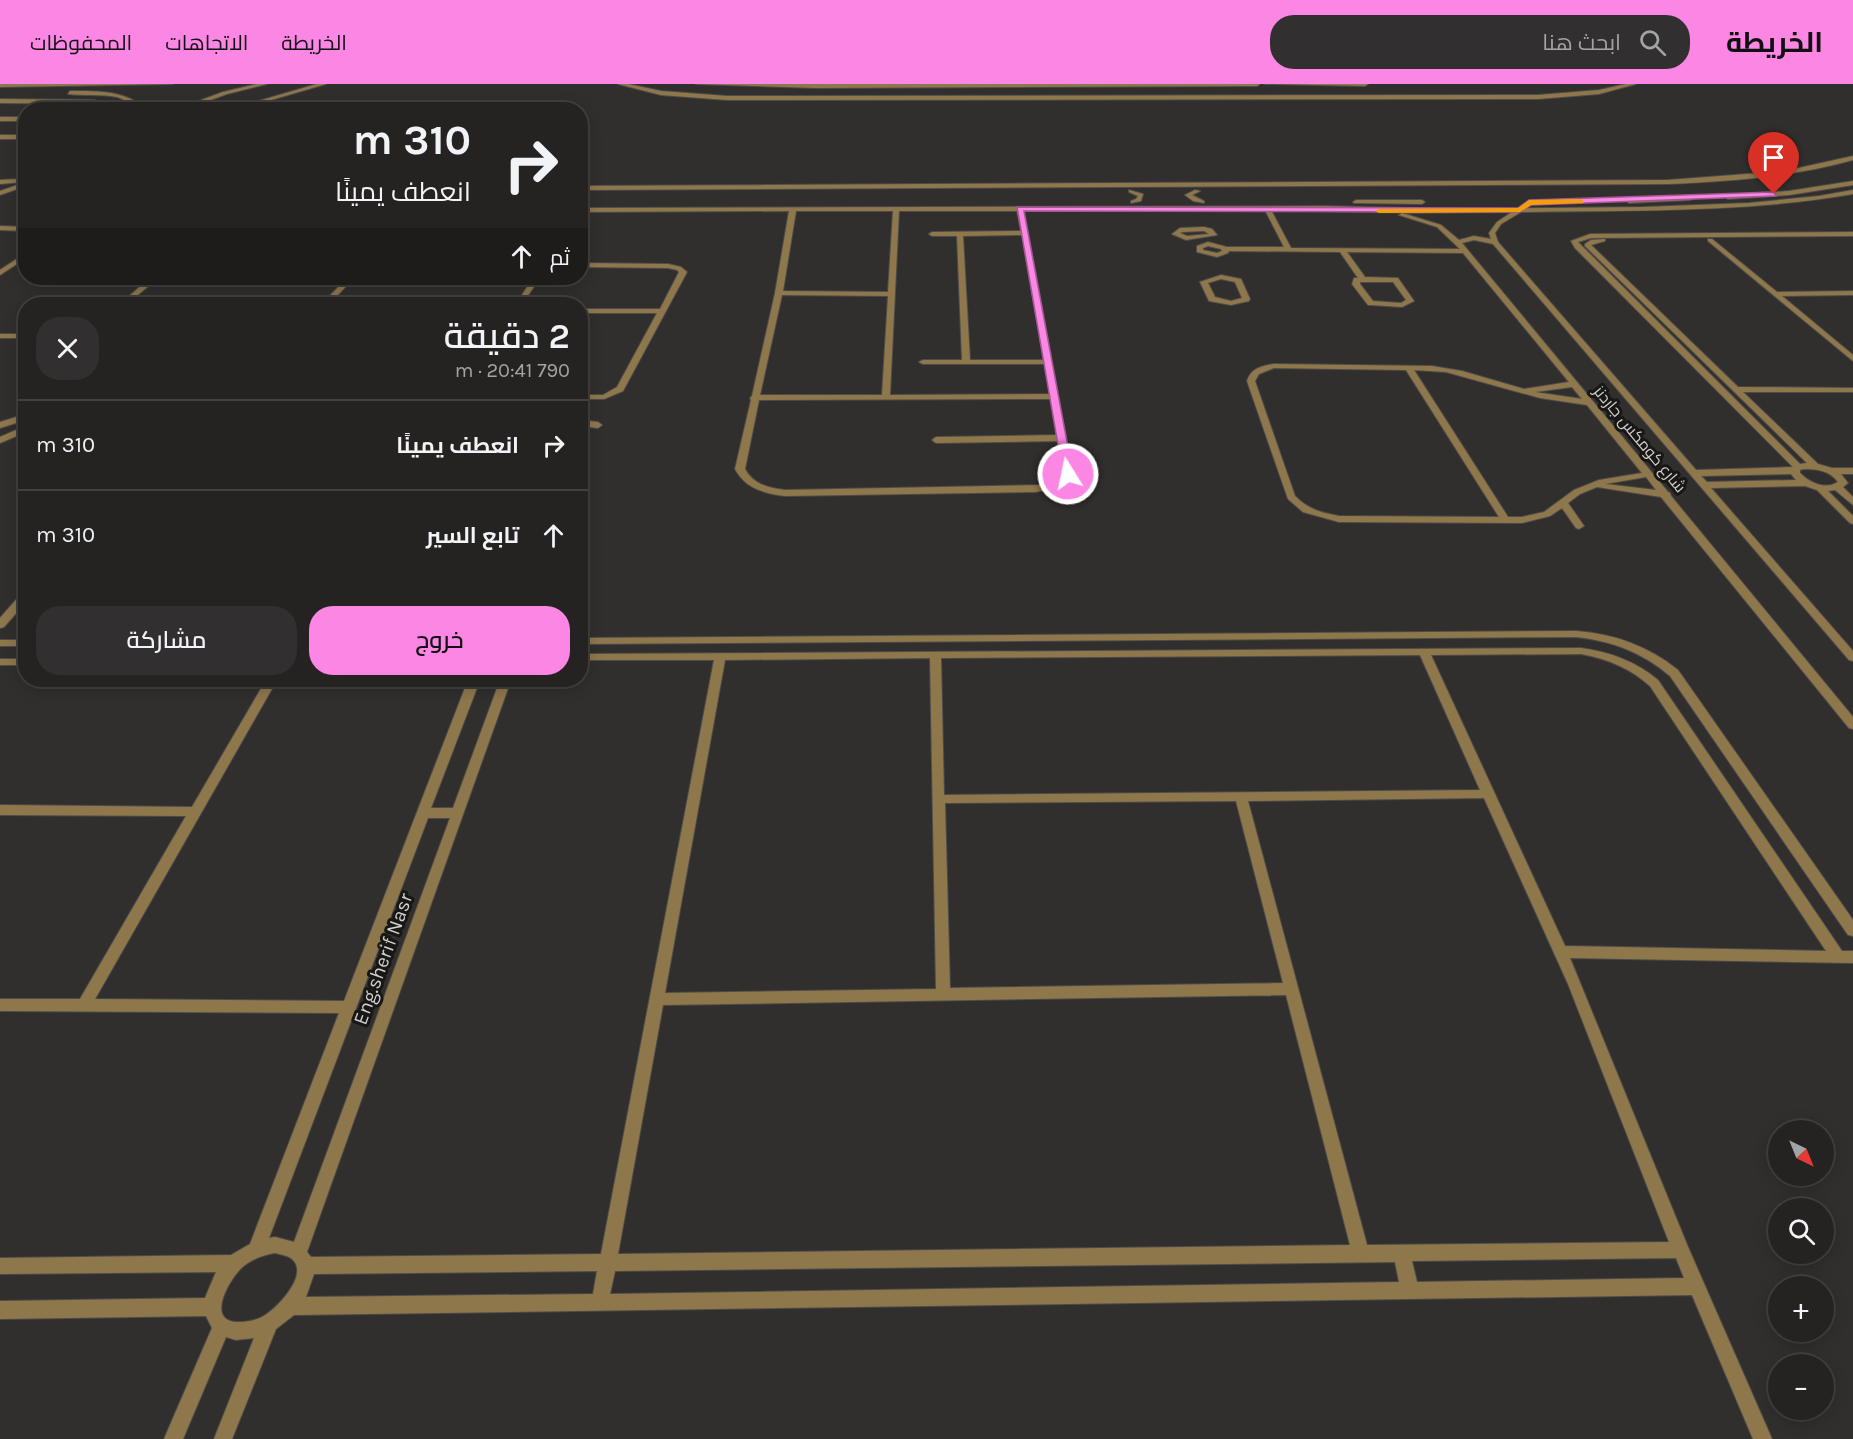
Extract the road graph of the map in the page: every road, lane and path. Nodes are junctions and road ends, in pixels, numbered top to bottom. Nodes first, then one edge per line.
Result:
1 (170, 84) edge
2 (264, 84) edge
3 (323, 84) edge
4 (621, 84) edge
5 (643, 84) edge
6 (699, 84) edge
7 (1052, 84) edge
8 (1095, 84) edge
9 (1150, 84) edge
10 (1257, 84) edge
11 (1267, 84) edge
12 (1329, 84) edge
13 (1345, 84) edge
14 (1365, 84) edge
15 (1605, 84) edge
16 (1633, 84) edge
17 (0, 85) edge
18 (153, 85) edge
19 (967, 85) edge
20 (147, 92) dead end
21 (1149, 92) junction
22 (66, 93) dead end
23 (1098, 93) junction
24 (138, 95) dead end
25 (1240, 95) junction
26 (919, 96) junction
27 (126, 98) junction
28 (0, 101) edge
29 (94, 102) edge
30 (136, 102) edge
31 (199, 102) edge
32 (257, 102) edge
33 (0, 118) edge
34 (18, 119) edge
35 (0, 137) edge
36 (18, 137) edge
37 (1853, 158) edge
38 (1853, 165) edge
39 (0, 182) edge
40 (18, 182) edge
41 (1504, 183) junction
42 (1853, 183) edge
43 (18, 185) edge
44 (1509, 189) junction
45 (588, 190) edge
46 (588, 190) edge
47 (1131, 191) junction
48 (1197, 191) junction
49 (1853, 192) edge
50 (0, 193) edge
51 (1715, 198) dead end
52 (1694, 199) dead end
53 (1641, 200) junction
54 (1133, 202) junction
55 (1202, 202) junction
56 (1427, 202) dead end
57 (1461, 202) dead end
58 (1529, 203) junction
59 (588, 204) edge
60 (1322, 205) junction
61 (1020, 208) junction
62 (1267, 208) junction
63 (793, 209) junction
64 (896, 209) junction
65 (1651, 209) junction
66 (588, 210) edge
67 (1520, 210) junction
68 (1377, 211) junction
69 (1200, 219) dead end
70 (0, 228) edge
71 (18, 229) edge
72 (1204, 229) junction
73 (1024, 233) junction
74 (932, 234) dead end
75 (960, 234) junction
76 (1853, 234) edge
77 (1853, 239) edge
78 (1710, 240) junction
79 (1201, 242) junction
80 (1458, 242) junction
81 (1495, 243) junction
82 (1227, 249) junction
83 (1289, 250) junction
84 (1342, 250) junction
85 (1466, 251) junction
86 (1210, 255) junction
87 (18, 261) edge
88 (1214, 264) dead end
89 (588, 265) edge
90 (0, 273) edge
91 (1220, 275) joint
92 (1363, 279) junction
93 (146, 285) edge
94 (343, 285) edge
95 (779, 293) junction
96 (1853, 293) edge
97 (892, 294) junction
98 (1774, 294) junction
99 (131, 297) edge
100 (332, 297) edge
101 (588, 311) edge
102 (662, 311) junction
103 (0, 336) edge
104 (18, 336) edge
105 (1853, 359) edge
106 (923, 362) dead end
107 (966, 362) junction
108 (1047, 363) junction
109 (1409, 368) junction
110 (1575, 384) junction
111 (1735, 389) junction
112 (1853, 390) edge
113 (1525, 391) junction
114 (1053, 396) junction
115 (588, 397) edge
116 (886, 397) junction
117 (754, 398) junction
118 (1590, 403) junction
119 (18, 419) edge
120 (588, 424) edge
121 (0, 425) edge
122 (598, 425) dead end
123 (18, 432) edge
124 (1061, 438) junction
125 (0, 440) edge
126 (936, 440) dead end
127 (1815, 466) junction
128 (1797, 469) junction
129 (1831, 471) junction
130 (1853, 471) edge
131 (1693, 473) junction
132 (1649, 474) junction
133 (1807, 483) junction
134 (1598, 485) junction
135 (1704, 485) junction
136 (1845, 485) edge
137 (1819, 487) junction
138 (1667, 495) junction
139 (1853, 502) edge
140 (1563, 503) junction
141 (1506, 521) junction
142 (1853, 521) edge
143 (1579, 526) dead end
144 (18, 604) edge
145 (0, 625) edge
146 (588, 641) edge
147 (0, 643) edge
148 (18, 643) edge
149 (1424, 652) junction
150 (720, 656) junction
151 (935, 656) junction
152 (588, 657) edge
153 (1853, 658) edge
154 (0, 662) edge
155 (18, 662) edge
156 (267, 687) edge
157 (471, 687) edge
158 (503, 687) edge
159 (1853, 725) edge
160 (1488, 794) junction
161 (1241, 796) junction
162 (938, 800) junction
163 (0, 810) edge
164 (195, 813) junction
165 (423, 813) junction
166 (457, 813) junction
167 (1853, 931) edge
168 (1560, 952) junction
169 (1846, 957) edge
170 (1291, 989) junction
171 (943, 994) junction
172 (657, 999) junction
173 (0, 1005) edge
174 (84, 1006) junction
175 (349, 1007) junction
176 (256, 1249) junction
177 (1681, 1250) junction
178 (1360, 1252) junction
179 (1401, 1252) junction
180 (302, 1259) junction
181 (234, 1263) junction
182 (607, 1264) junction
183 (0, 1266) edge
184 (1696, 1286) junction
185 (1410, 1290) junction
186 (600, 1303) junction
187 (292, 1306) junction
188 (213, 1307) junction
189 (0, 1310) edge
190 (269, 1324) junction
191 (222, 1325) junction
192 (173, 1439) edge
193 (223, 1439) edge
194 (1763, 1439) edge

1 - 18 street
2 - 31 street
3 - 32 street
4 - 26 street
5 - 26 street
6 - 19 street
7 - 8 street
7 - 19 street
8 - 9 street
8 - 23 street
9 - 10 street
9 - 21 street
11 - 12 street
12 - 13 street
13 - 14 street
15 - 25 street
16 - 25 street
17 - 18 street
18 - 20 street
21 - 23 street
21 - 25 street
22 - 27 street
23 - 26 street
24 - 27 street
25 - 26 street
27 - 30 street
28 - 29 street
33 - 34 street
35 - 36 street
37 - 41 street
38 - 44 street
39 - 40 street
41 - 44 street
41 - 45 street
42 - 51 street
43 - 50 street
44 - 48 street
46 - 47 street
47 - 48 street
47 - 54 street
48 - 55 street
49 - 65 street
52 - 53 street
53 - 58 street
53 - 65 street
54 - 55 street
54 - 59 street
55 - 60 street
56 - 60 street
57 - 58 street
58 - 67 street
60 - 62 street
60 - 68 street
61 - 62 street
61 - 64 street
61 - 73 street
62 - 83 street
63 - 64 street
63 - 66 street
63 - 95 street
64 - 97 street
65 - 67 street
67 - 68 street
67 - 81 street
68 - 80 street, شارع كومكس جاردنز
69 - 72 street
70 - 71 street
72 - 79 street
72 - 79 street
73 - 75 street
73 - 108 street
74 - 75 street
75 - 107 street
76 - 128 street
77 - 78 street
78 - 98 street
78 - 111 street
79 - 82 street
79 - 86 street
80 - 81 street
80 - 85 street, شارع كومكس جاردنز
81 - 131 street, شارع كومكس جاردنز
82 - 83 street
82 - 86 street
83 - 84 street
84 - 85 street
84 - 92 street
85 - 110 street, شارع كومكس جاردنز
86 - 88 street
87 - 90 street
89 - 102 street
91 - 91 street
92 - 92 street
93 - 99 street
94 - 100 street
95 - 97 street
95 - 117 street
96 - 98 street
97 - 116 street
98 - 105 street
101 - 102 street
102 - 115 street
103 - 104 street
106 - 107 street
107 - 108 street
108 - 114 street
109 - 113 street
109 - 141 street
109 - 141 street
110 - 113 street
110 - 118 street, شارع كومكس جاردنز
111 - 112 street
111 - 127 street
113 - 118 street
114 - 116 street
114 - 124 street
116 - 117 street
117 - 124 street
118 - 132 street, شارع كومكس جاردنز
119 - 121 street
120 - 122 street
123 - 125 street
124 - 126 street
127 - 128 street
127 - 129 street
128 - 131 street
128 - 133 street
129 - 130 street
129 - 136 street
131 - 135 street, شارع كومكس جاردنز
132 - 134 street
132 - 138 street, شارع كومكس جاردنز
133 - 135 street
133 - 137 street
134 - 138 street
134 - 140 street
135 - 153 street, شارع كومكس جاردنز
136 - 137 street
136 - 139 street
137 - 142 street
138 - 159 street, شارع كومكس جاردنز
140 - 141 street
140 - 143 street
144 - 145 street
146 - 167 street
147 - 148 street
149 - 151 street
149 - 160 street
149 - 169 street
150 - 151 street
150 - 152 street
150 - 172 street
151 - 162 street
154 - 155 street
156 - 164 street
157 - 165 street
158 - 166 street, Eng.sherif Nasr
160 - 161 street
160 - 168 street
161 - 162 street
161 - 170 street
162 - 171 street
163 - 164 street
164 - 174 street
165 - 166 street
165 - 175 street
166 - 180 street, Eng.sherif Nasr
168 - 169 street
168 - 177 street
170 - 171 street
170 - 178 street
171 - 172 street
172 - 182 street
173 - 174 street
174 - 175 street
175 - 176 street
176 - 180 street
176 - 181 street
177 - 179 street
177 - 184 street
178 - 179 street
178 - 182 street
179 - 185 street
180 - 182 street
180 - 187 street
181 - 183 street
181 - 188 street
182 - 186 street
184 - 185 street
184 - 194 street
185 - 186 street
186 - 187 street
187 - 190 street
188 - 189 street
188 - 191 street
190 - 191 street
190 - 193 street
191 - 192 street

